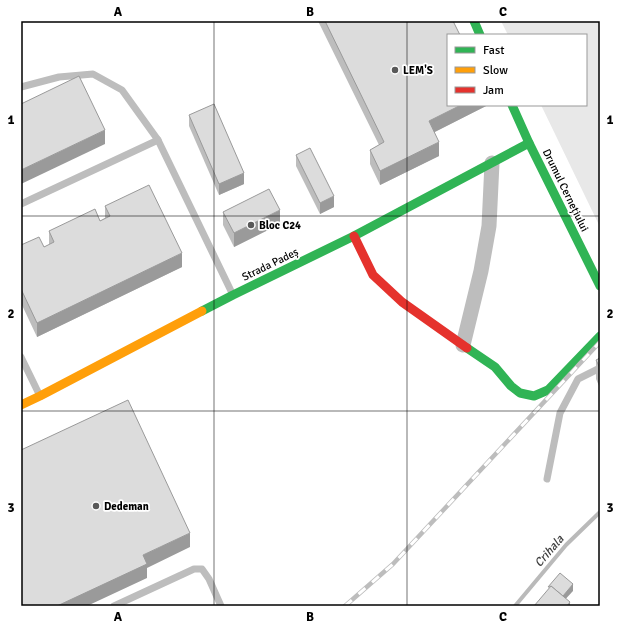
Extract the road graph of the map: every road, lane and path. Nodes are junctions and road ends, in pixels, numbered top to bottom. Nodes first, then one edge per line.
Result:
1 (474, 21) edge
2 (480, 34) edge
3 (21, 87) edge
4 (512, 106) edge
5 (158, 140) junction
6 (529, 143) junction
7 (492, 163) junction
8 (21, 204) edge
9 (354, 236) junction
10 (600, 286) edge
11 (233, 295) junction
12 (600, 336) edge
13 (463, 345) junction
14 (21, 357) edge
15 (600, 368) edge
16 (40, 396) junction
17 (21, 405) edge
18 (547, 478) dead end
19 (114, 606) edge
20 (222, 606) edge

1 - 2 street
3 - 5 lane
4 - 6 street, Drumul Cernețiului
5 - 8 lane
5 - 11 lane
6 - 7 street, Strada Padeș
6 - 10 street, Drumul Cernețiului
7 - 9 street, Strada Padeș
7 - 13 street
9 - 11 street, Strada Padeș
9 - 13 street
11 - 16 street, Strada Padeș
12 - 13 street
14 - 16 lane
15 - 18 lane
16 - 17 street, Strada Padeș
19 - 20 lane

